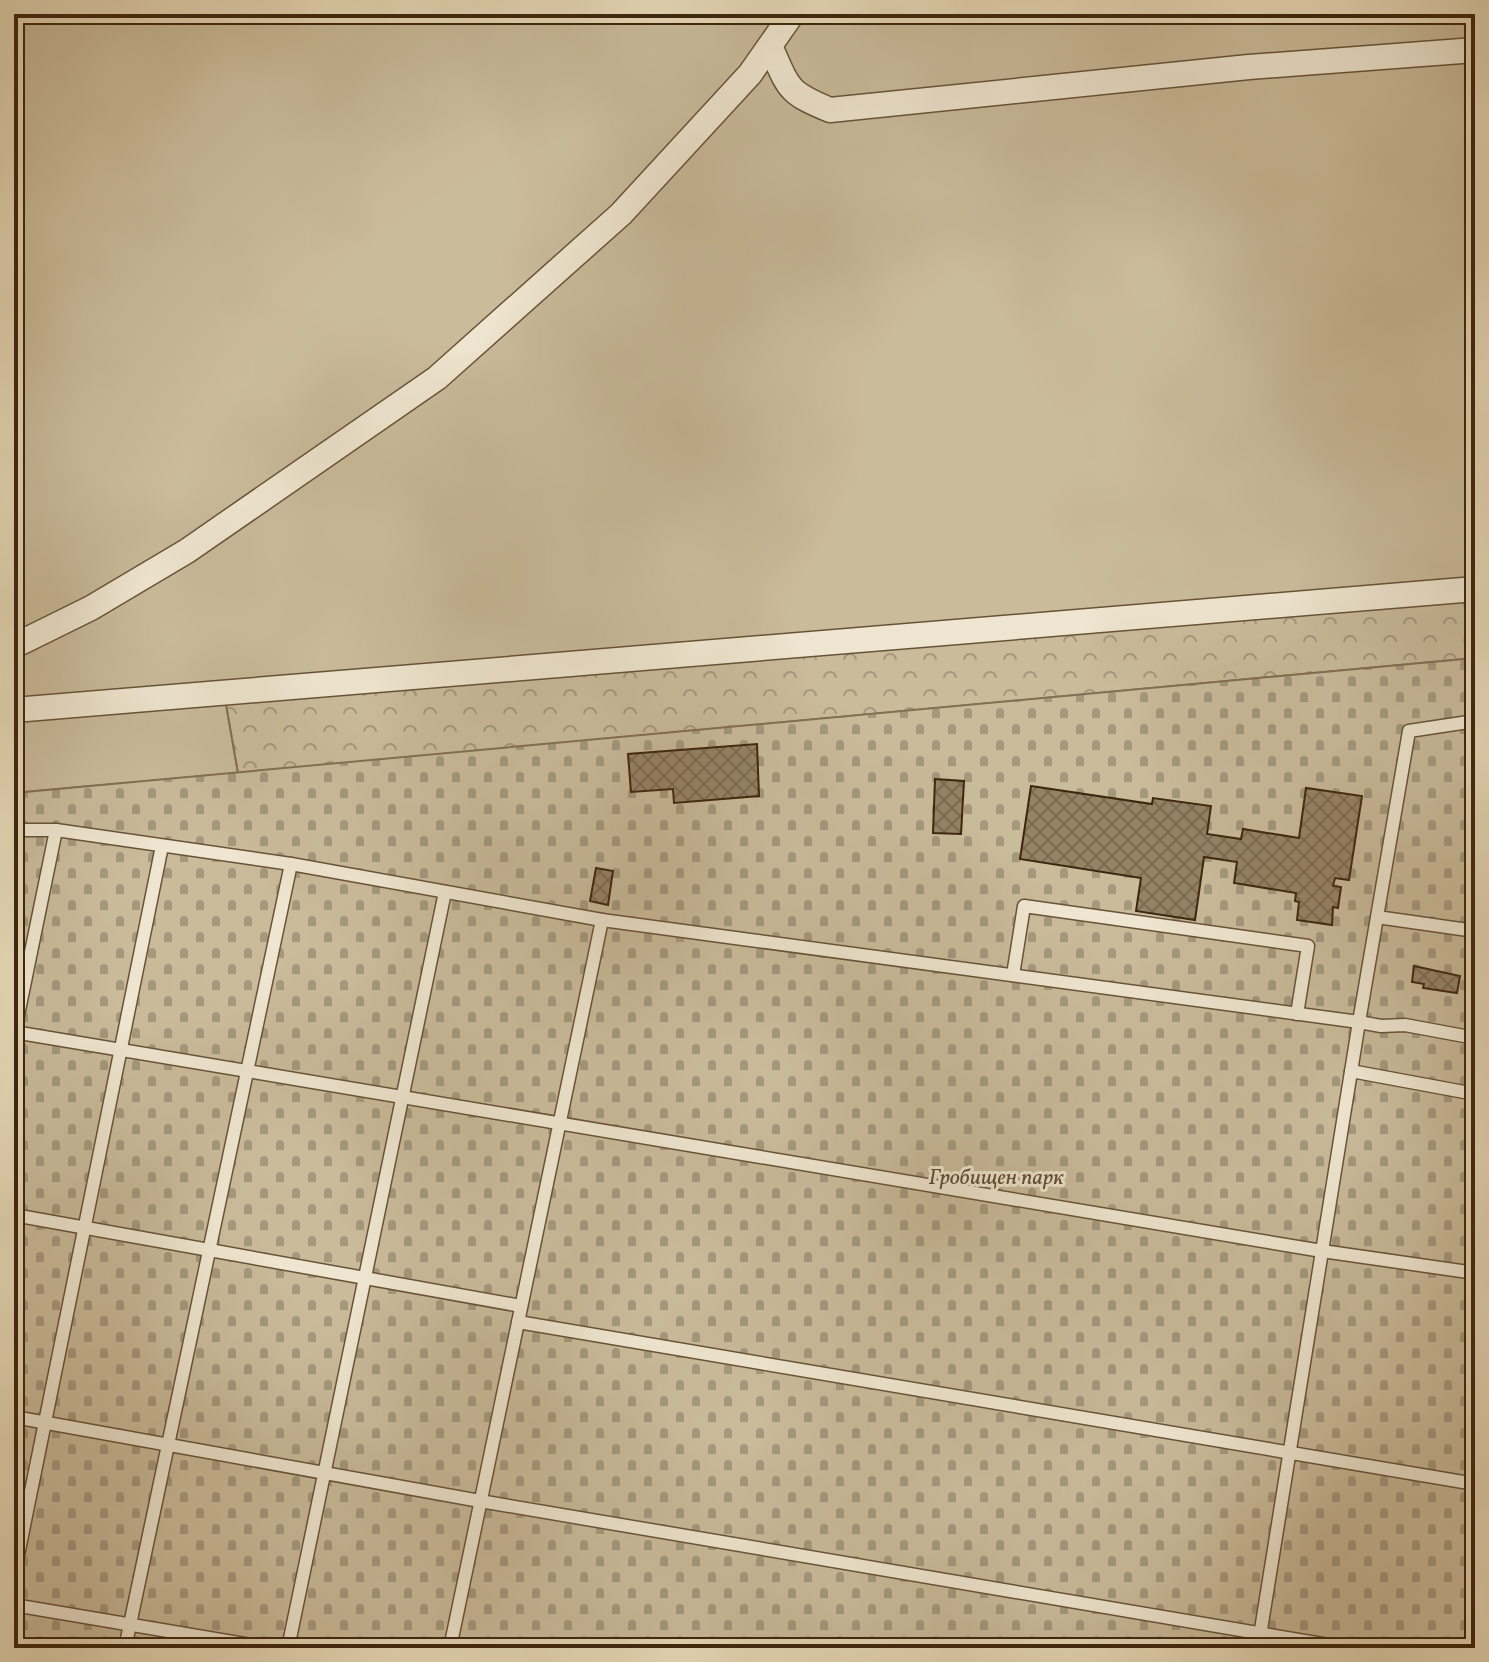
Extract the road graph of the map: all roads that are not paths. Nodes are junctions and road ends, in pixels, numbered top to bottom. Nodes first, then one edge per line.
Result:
1 (790, 15) edge
2 (770, 46) junction
3 (1475, 50) edge
4 (1475, 589) edge
5 (14, 646) edge
6 (14, 710) edge
7 (1475, 721) edge
8 (14, 830) edge
9 (56, 830) junction
10 (162, 846) junction
11 (291, 864) junction
12 (445, 892) junction
13 (1377, 917) junction
14 (602, 920) junction
15 (1475, 931) edge
16 (1013, 975) junction
17 (1297, 1014) junction
18 (1359, 1022) junction
19 (14, 1033) edge
20 (1475, 1038) edge
21 (122, 1050) junction
22 (247, 1071) junction
23 (1351, 1071) junction
24 (1475, 1094) edge
25 (402, 1097) junction
26 (560, 1123) junction
27 (14, 1215) edge
28 (84, 1228) junction
29 (209, 1250) junction
30 (1322, 1251) junction
31 (1475, 1273) edge
32 (364, 1278) junction
33 (521, 1306) junction
34 (518, 1322) junction
35 (14, 1417) edge
36 (45, 1423) junction
37 (168, 1445) junction
38 (1290, 1452) junction
39 (324, 1473) junction
40 (1475, 1484) edge
41 (480, 1501) junction
42 (14, 1575) edge
43 (14, 1605) edge
44 (130, 1624) junction
45 (1260, 1633) junction
46 (125, 1648) edge
47 (269, 1648) edge
48 (288, 1648) edge
49 (450, 1648) edge
50 (1258, 1648) edge
51 (1346, 1648) edge

1 - 2 street
2 - 3 street
2 - 5 street
4 - 6 street
7 - 13 lane
8 - 9 lane
9 - 10 lane
9 - 19 lane
10 - 11 lane
10 - 21 lane
11 - 12 lane
11 - 22 lane
12 - 14 lane
12 - 25 lane
13 - 15 lane
13 - 18 lane
14 - 16 lane
14 - 26 lane
16 - 17 lane
16 - 17 lane
17 - 18 lane
18 - 20 lane
18 - 23 lane
19 - 21 lane
21 - 22 lane
21 - 28 lane
22 - 25 lane
22 - 29 lane
23 - 24 lane
23 - 30 lane
25 - 26 lane
25 - 32 lane
26 - 30 lane
26 - 33 lane
27 - 28 lane
28 - 29 lane
28 - 36 lane
29 - 32 lane
29 - 37 lane
30 - 31 lane
30 - 38 lane
32 - 33 lane
32 - 39 lane
33 - 34 lane
34 - 38 lane
34 - 41 lane
35 - 36 lane
36 - 37 lane
36 - 42 lane
37 - 39 lane
37 - 44 lane
38 - 40 lane
38 - 45 lane
39 - 41 lane
39 - 48 lane
41 - 45 lane
41 - 49 lane
43 - 44 lane
44 - 46 lane
44 - 47 lane
45 - 50 lane
45 - 51 lane

